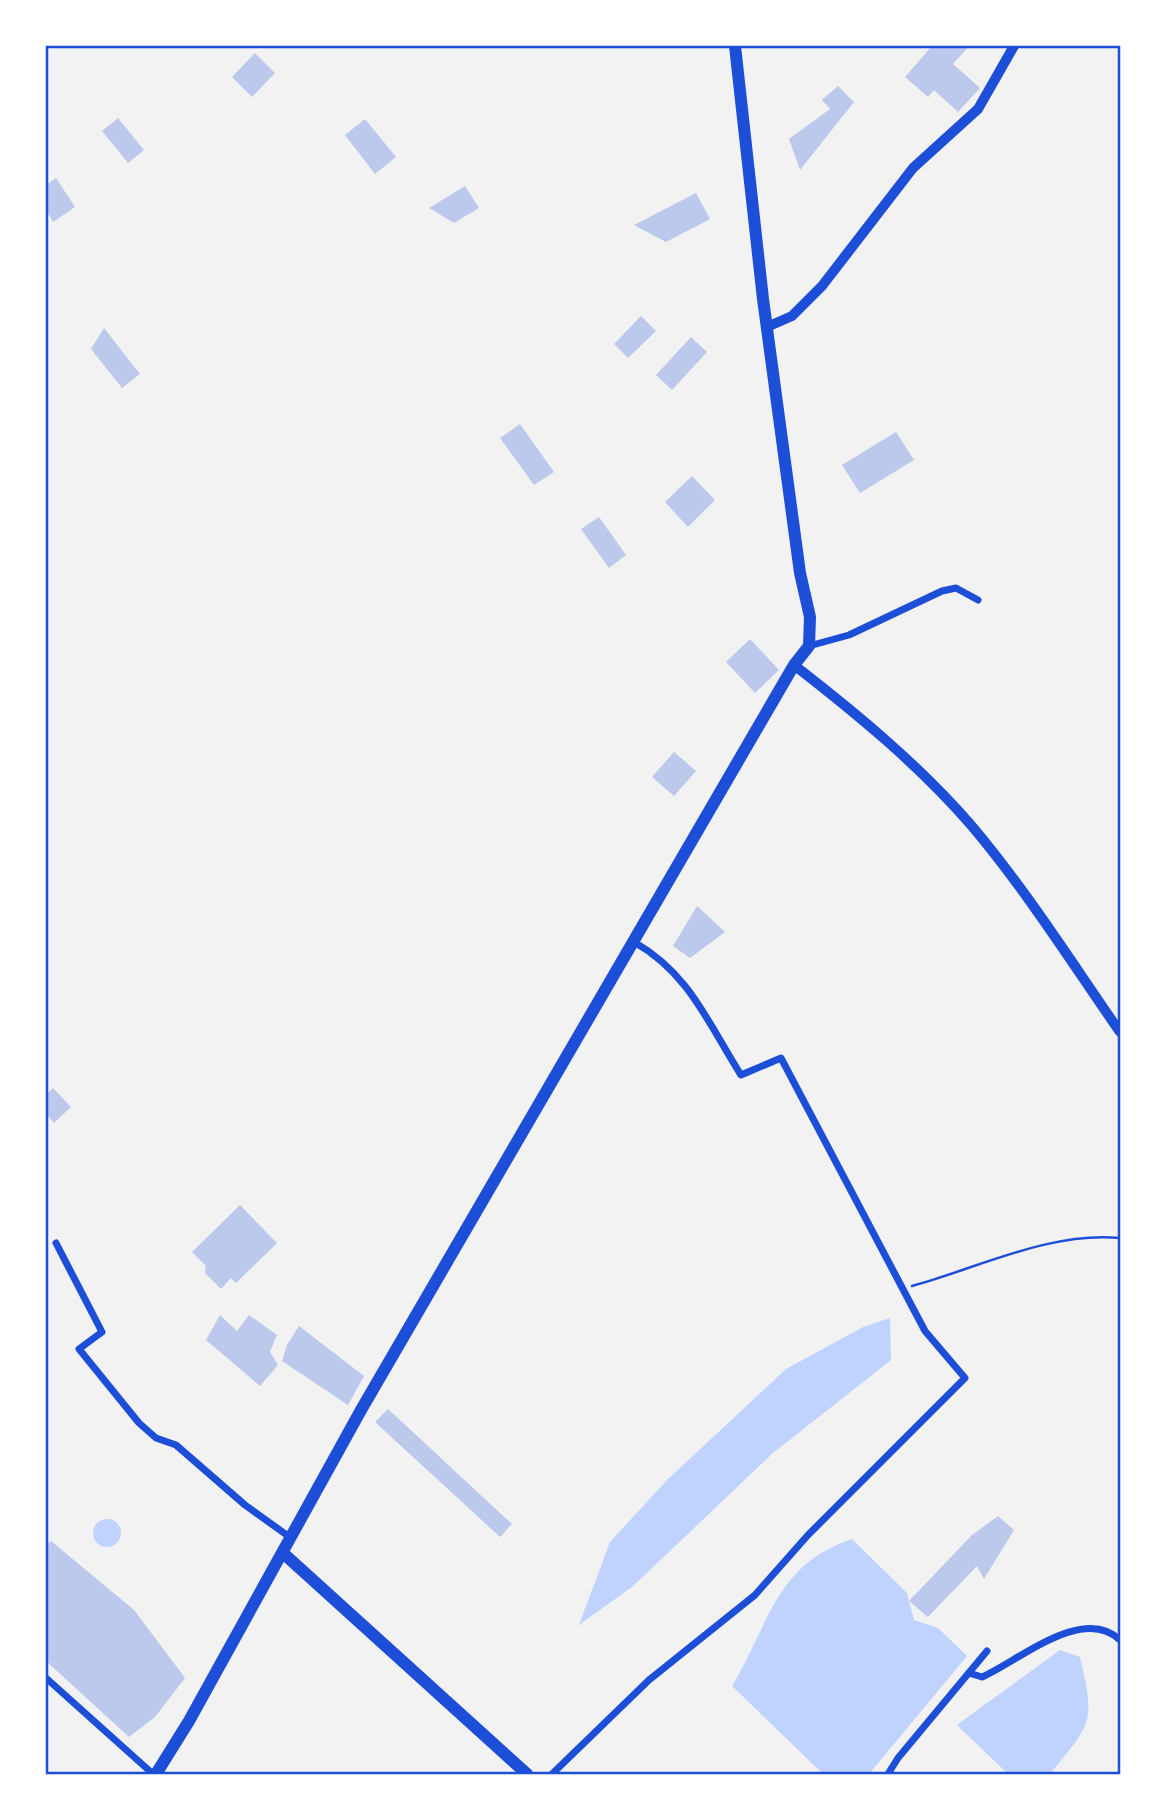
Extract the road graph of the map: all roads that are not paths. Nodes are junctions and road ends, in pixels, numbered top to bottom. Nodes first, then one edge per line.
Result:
1 (735, 46) edge
2 (1014, 46) edge
3 (767, 327) junction
4 (978, 600) dead end
5 (809, 646) junction
6 (794, 665) junction
7 (634, 942) junction
8 (1121, 1032) edge
9 (56, 1243) dead end
10 (291, 1538) junction
11 (283, 1553) junction
12 (1121, 1640) edge
13 (987, 1651) dead end
14 (969, 1673) junction
15 (46, 1678) edge
16 (154, 1774) edge
17 (527, 1774) edge
18 (552, 1774) edge
19 (888, 1774) edge

1 - 3 main road
2 - 3 street
3 - 5 main road
4 - 5 street
5 - 6 main road
6 - 7 main road
6 - 8 street
7 - 10 main road
7 - 18 street
9 - 10 street
10 - 11 main road
11 - 16 main road
11 - 17 main road
12 - 14 street
13 - 14 street
14 - 19 street
15 - 16 street

